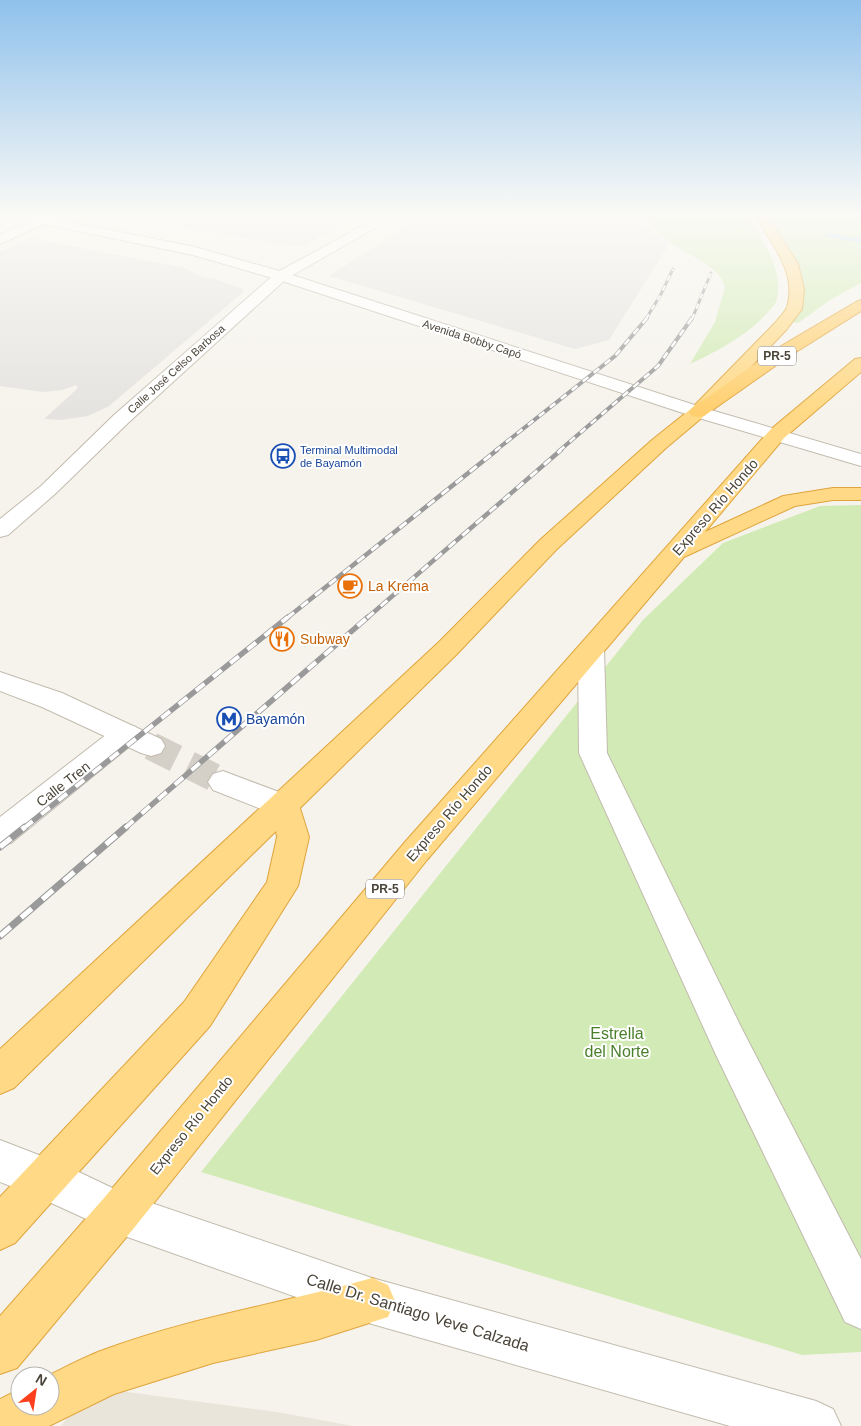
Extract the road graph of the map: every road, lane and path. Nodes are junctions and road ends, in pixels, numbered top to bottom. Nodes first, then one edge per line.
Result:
1 (276, 281) edge
2 (295, 281) edge
3 (795, 281) edge
4 (861, 305) edge
5 (861, 363) edge
6 (698, 412) junction
7 (777, 434) junction
8 (861, 460) edge
9 (861, 494) edge
10 (0, 530) edge
11 (675, 553) junction
12 (592, 649) junction
13 (0, 681) edge
14 (223, 782) tunnel mouth
15 (284, 806) junction
16 (0, 834) edge
17 (0, 1076) edge
18 (0, 1161) edge
19 (47, 1179) junction
20 (119, 1213) junction
21 (0, 1228) edge
22 (372, 1301) junction
23 (861, 1306) edge
24 (0, 1350) edge
25 (60, 1395) edge
26 (18, 1416) edge
27 (0, 1426) edge
28 (816, 1426) edge

1 - 10 street, Calle José Celso Barbosa
2 - 6 street, Avenida Bobby Capó
3 - 6 highway
4 - 6 highway, PR-5
5 - 7 highway, Expreso Río Hondo / PR-5
6 - 7 street, Avenida Bobby Capó
6 - 15 highway, PR-5
7 - 8 street, Avenida Bobby Capó
7 - 11 highway, Expreso Río Hondo / PR-5
9 - 11 highway
11 - 12 highway, Expreso Río Hondo / PR-5
12 - 20 highway, Expreso Río Hondo / PR-5
12 - 23 street
13 - 16 street, Calle Tren
14 - 15 street
15 - 17 highway, PR-5
15 - 19 highway
18 - 19 street, Calle Dr. Santiago Veve Calzada
19 - 20 street, Calle Dr. Santiago Veve Calzada
19 - 21 highway
20 - 22 street, Calle Dr. Santiago Veve Calzada
20 - 24 highway, Expreso Río Hondo / PR-5
22 - 25 highway
22 - 28 street, Calle Dr. Santiago Veve Calzada
26 - 27 highway

